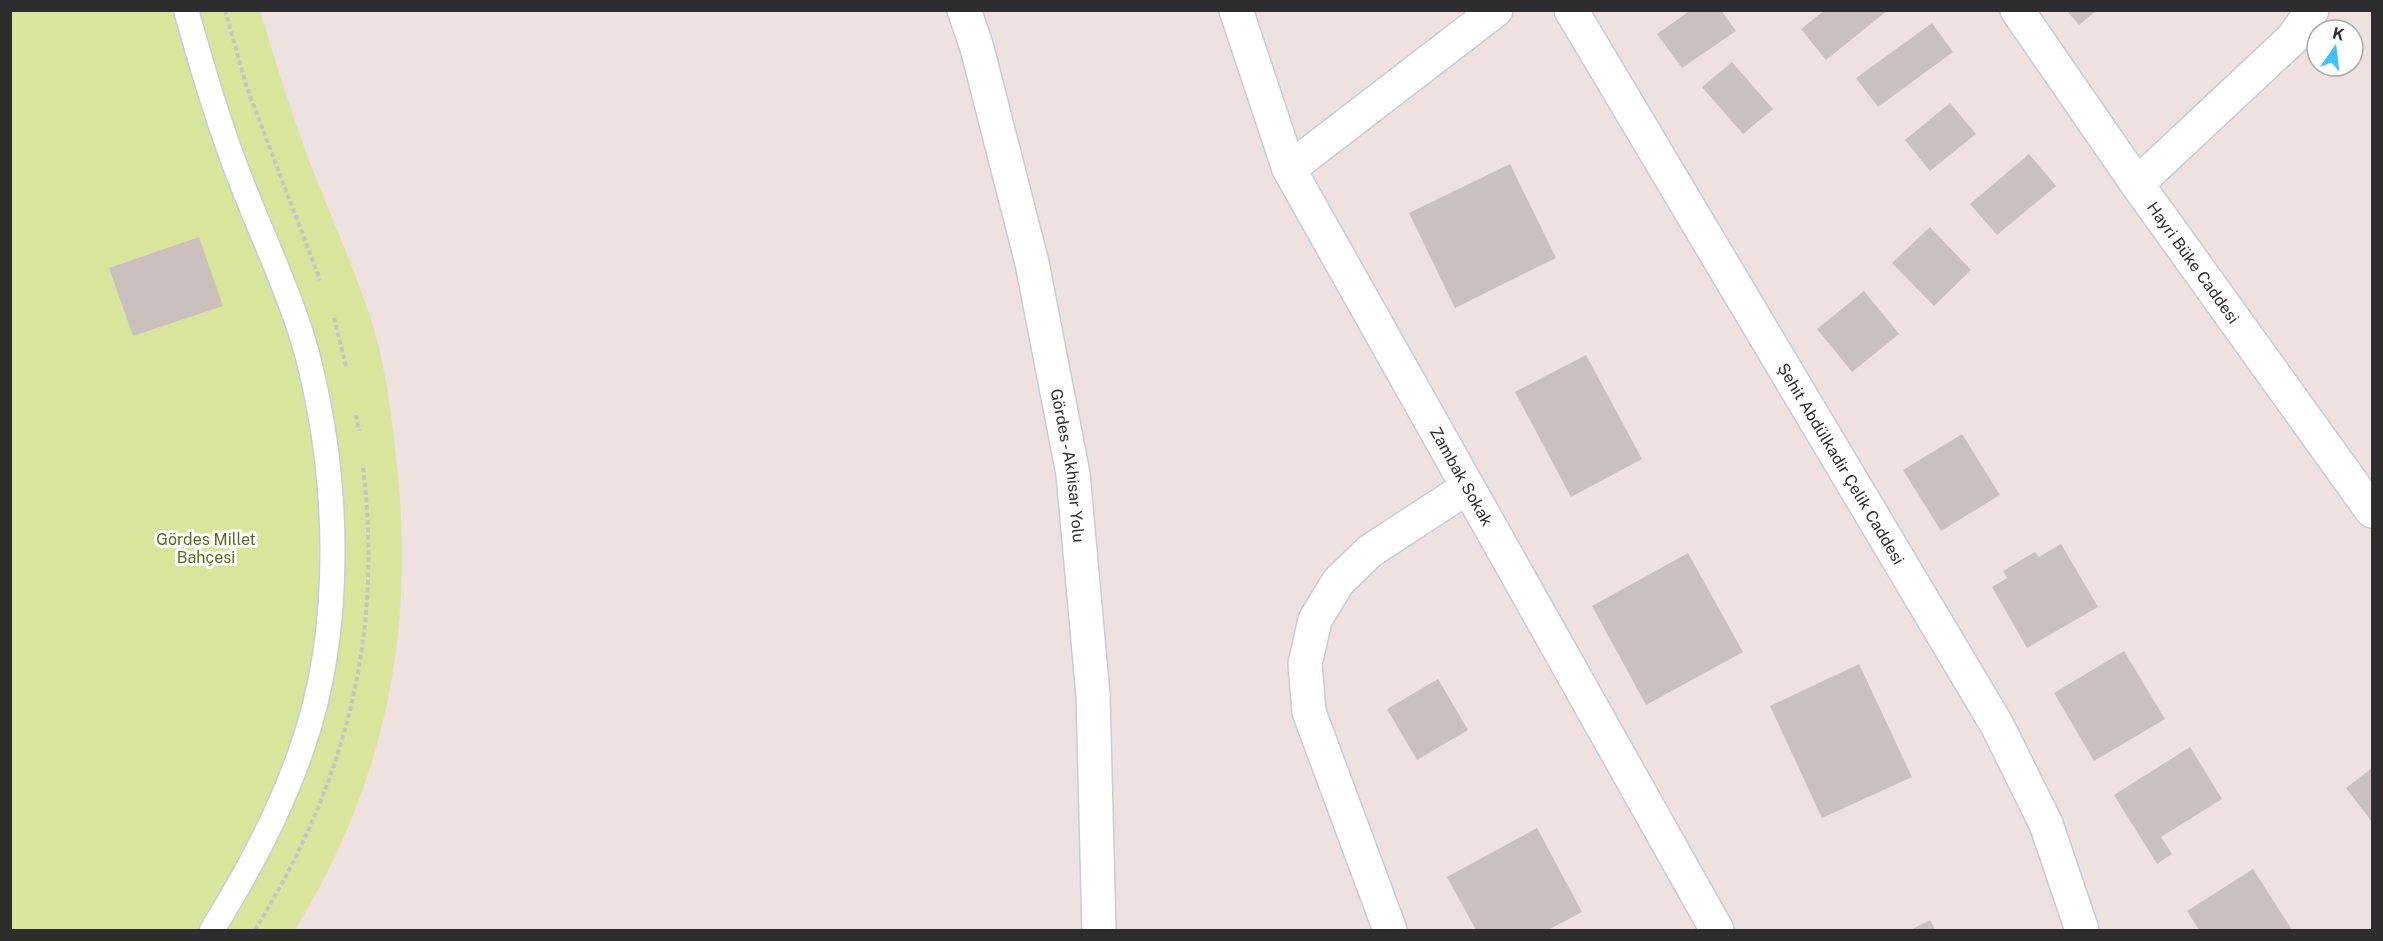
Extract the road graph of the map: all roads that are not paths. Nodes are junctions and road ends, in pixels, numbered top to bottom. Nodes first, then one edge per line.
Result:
1 (186, 10) edge
2 (964, 10) edge
3 (1236, 10) edge
4 (1496, 10) edge
5 (1570, 10) edge
6 (2017, 10) edge
7 (2312, 10) edge
8 (1289, 169) junction
9 (2137, 184) junction
10 (1468, 487) junction
11 (2373, 511) edge
12 (212, 930) edge
13 (1099, 930) edge
14 (1390, 930) edge
15 (1717, 930) edge
16 (2082, 930) edge

1 - 12 lane
2 - 13 street, Gördes - Akhisar Yolu
3 - 8 street, Zambak Sokak
4 - 8 street
5 - 16 street, Şehit Abdülkadir Çelik Caddesi
6 - 9 street, Hayri Büke Caddesi
7 - 9 street
8 - 10 street, Zambak Sokak
9 - 11 street, Hayri Büke Caddesi
10 - 14 street
10 - 15 street, Zambak Sokak

